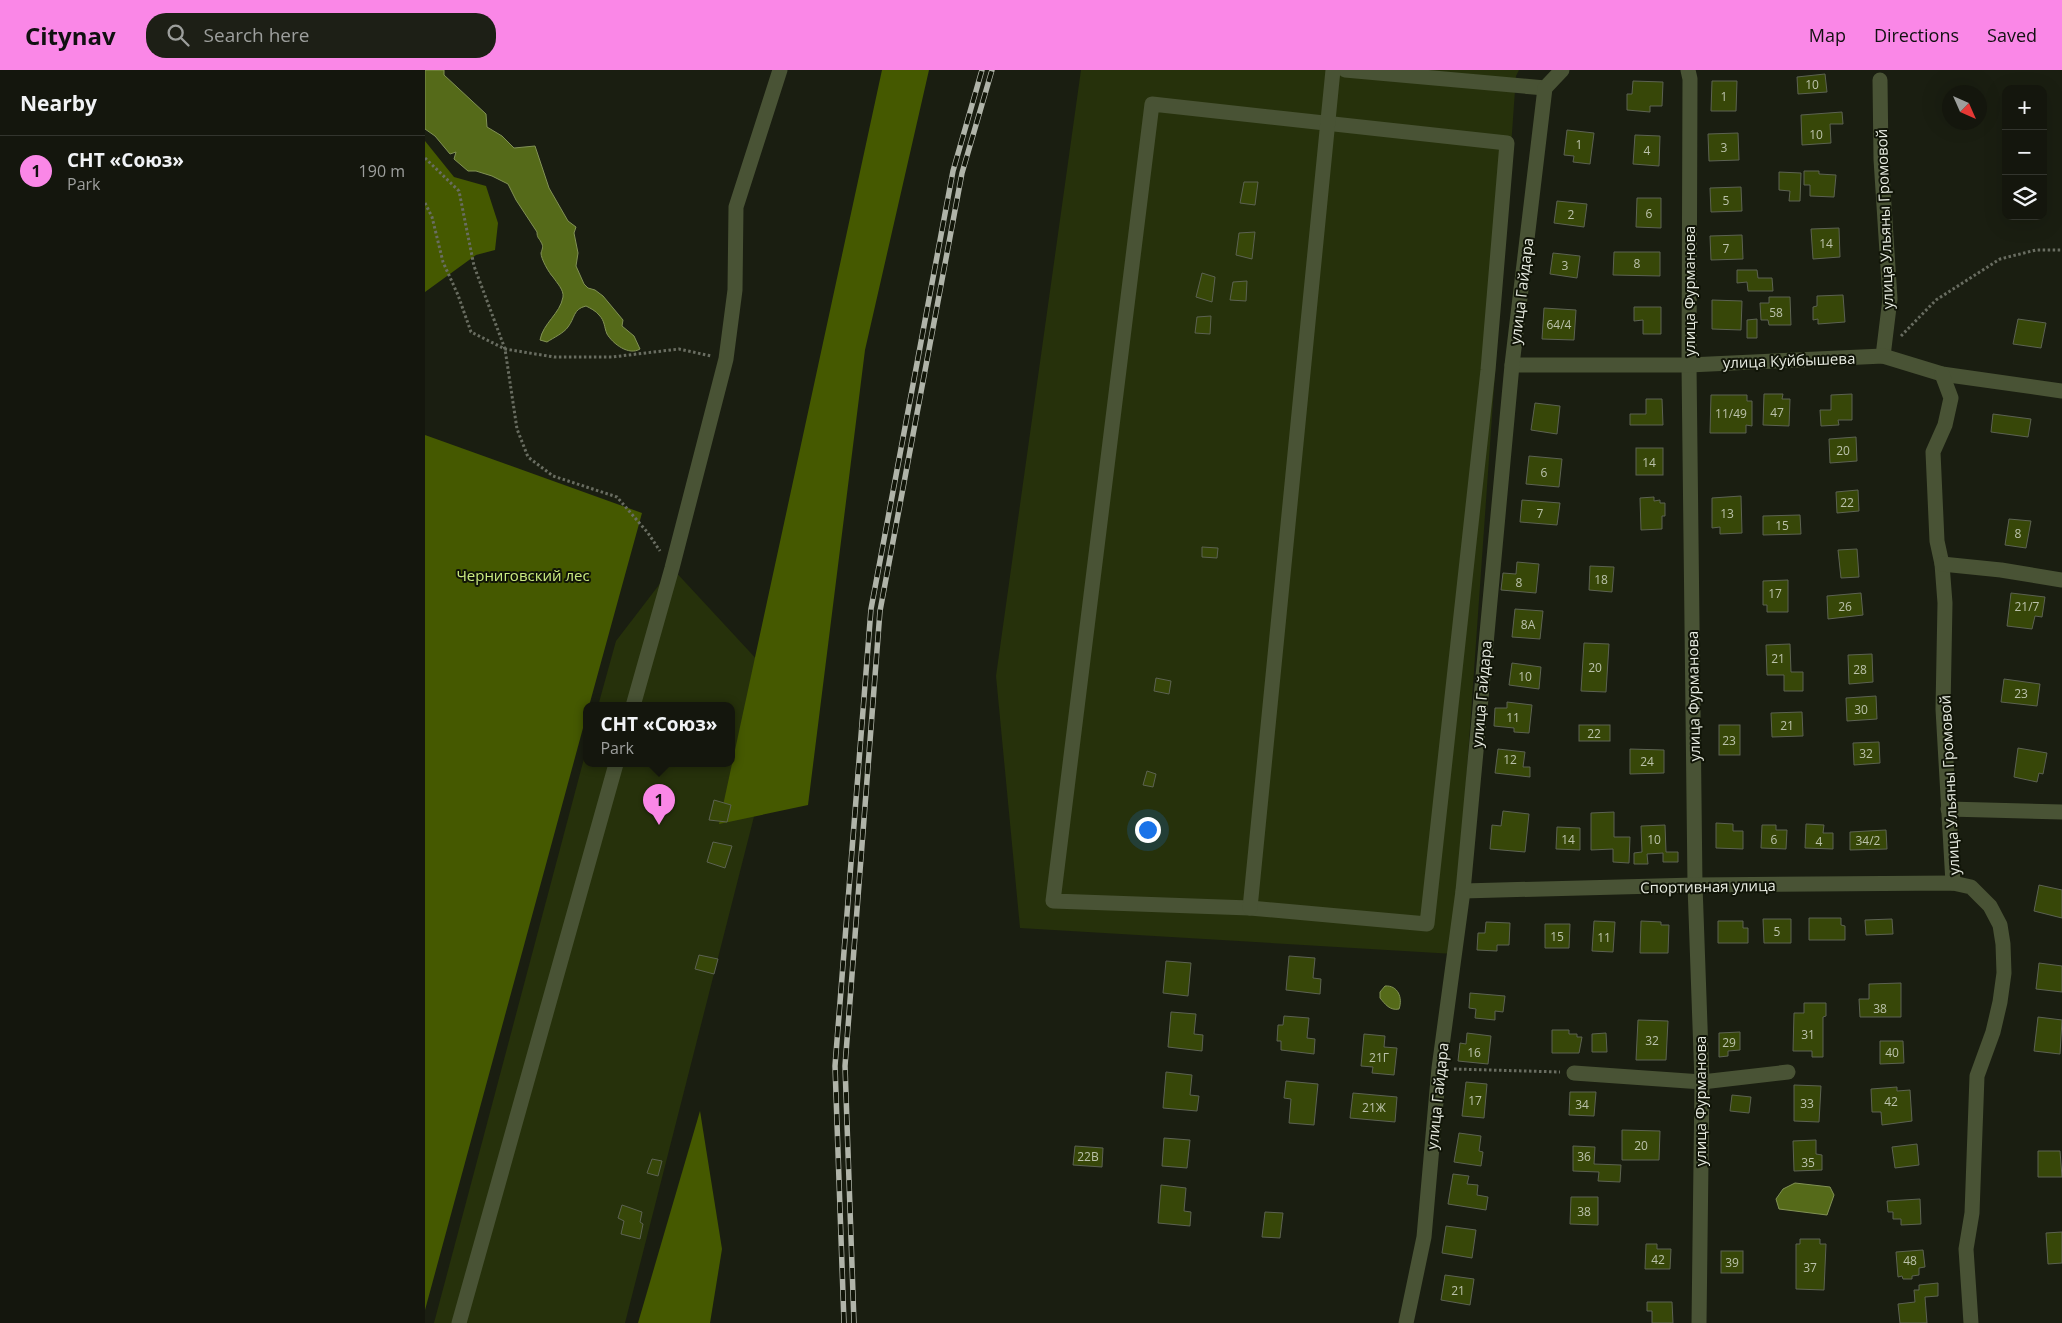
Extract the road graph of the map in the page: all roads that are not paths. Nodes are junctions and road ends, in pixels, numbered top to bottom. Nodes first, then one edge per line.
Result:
1 (780, 70) edge
2 (1333, 70) edge
3 (1345, 70) edge
4 (1562, 70) edge
5 (1688, 70) edge
6 (1881, 80) dead end
7 (1545, 88) junction
8 (1327, 123) junction
9 (1883, 356) junction
10 (1512, 365) junction
11 (1689, 365) junction
12 (1942, 374) junction
13 (2062, 391) edge
14 (1942, 564) junction
15 (2062, 580) edge
16 (634, 702) edge
17 (615, 767) edge
18 (1948, 809) junction
19 (2062, 812) edge
20 (1953, 883) junction
21 (1695, 885) junction
22 (1463, 891) junction
23 (1250, 908) junction
24 (1788, 1072) dead end
25 (1573, 1073) road end
26 (1702, 1082) junction
27 (459, 1323) edge
28 (1406, 1323) edge
29 (1699, 1323) edge
30 (1971, 1323) edge

1 - 16 street
2 - 8 street
3 - 7 street
4 - 7 street
5 - 11 street, улица Фурманова
6 - 9 street, улица Ульяны Громовой
7 - 10 street, улица Гайдара
8 - 23 street
8 - 23 street
8 - 23 street
9 - 11 street, улица Куйбышева
9 - 12 street, улица Куйбышева
10 - 11 street, улица Куйбышева
10 - 22 street, улица Гайдара
11 - 21 street, улица Фурманова
12 - 13 street, улица Куйбышева
12 - 14 street, улица Ульяны Громовой
14 - 15 street
14 - 18 street, улица Ульяны Громовой
17 - 27 street
18 - 19 street
18 - 20 street, улица Ульяны Громовой
20 - 21 street, Спортивная улица
20 - 30 street, улица Ульяны Громовой
21 - 22 street, Спортивная улица
21 - 26 street, улица Фурманова
22 - 28 street, улица Гайдара
24 - 26 street
25 - 26 street
26 - 29 street, улица Фурманова

